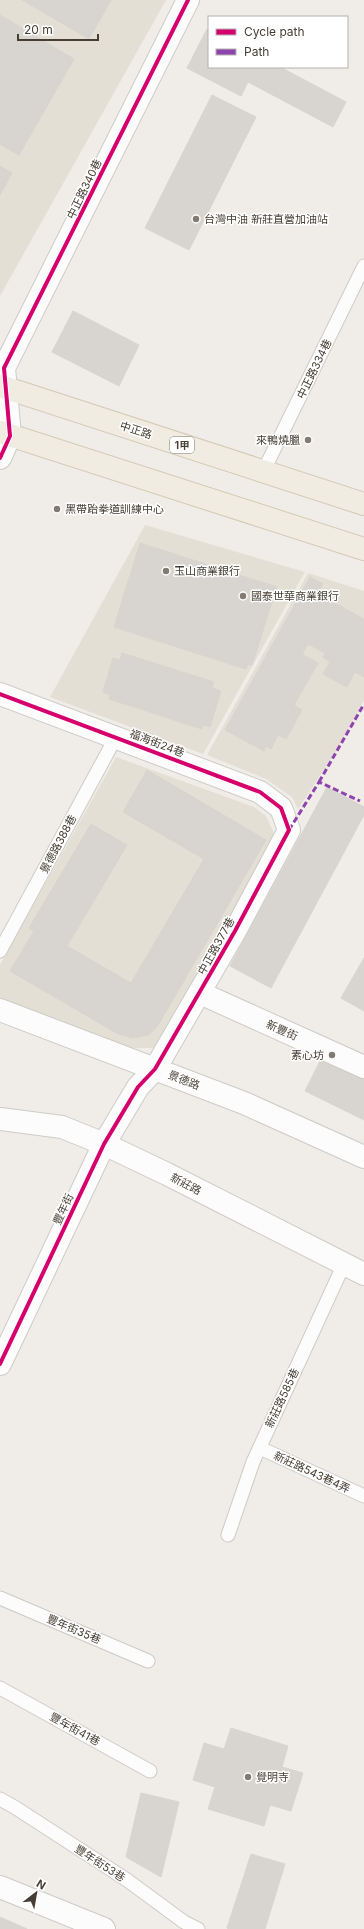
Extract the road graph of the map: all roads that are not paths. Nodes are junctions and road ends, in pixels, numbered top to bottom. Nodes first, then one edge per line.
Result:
1 (188, 0) edge
2 (364, 266) edge
3 (3, 387) edge
4 (5, 434) edge
5 (0, 458) edge
6 (263, 472) junction
7 (364, 504) edge
8 (364, 549) edge
9 (0, 694) edge
10 (116, 737) junction
11 (289, 830) joint
12 (0, 951) edge
13 (200, 993) junction
14 (0, 1010) edge
15 (364, 1068) edge
16 (155, 1069) junction
17 (0, 1119) edge
18 (104, 1144) junction
19 (364, 1157) edge
20 (344, 1264) junction
21 (364, 1274) edge
22 (0, 1364) edge
23 (260, 1448) junction
24 (364, 1496) edge
25 (228, 1535) dead end
26 (0, 1598) edge
27 (148, 1661) dead end
28 (0, 1688) edge
29 (150, 1771) dead end
30 (0, 1800) edge
31 (0, 1887) edge
32 (104, 1929) edge
33 (198, 1929) edge

1 - 3 street, 中正路340巷
2 - 6 lane, 中正路334巷
3 - 4 street, 中正路340巷
3 - 6 main road, 中正路 / 1甲
4 - 5 street
4 - 8 main road
6 - 7 main road, 中正路 / 1甲
9 - 10 street, 福海街24巷
10 - 11 street, 福海街24巷
10 - 12 lane, 景德路388巷
11 - 13 street, 中正路377巷
13 - 15 street, 新豐街
13 - 16 street, 中正路377巷
14 - 16 street, 景德路
16 - 18 street, 豐年街
16 - 19 street, 景德路
17 - 18 street, 新莊路
18 - 20 street, 新莊路
18 - 22 street, 豐年街
20 - 21 street, 新莊路
20 - 23 lane, 新莊路585巷
23 - 24 lane, 新莊路543巷4弄
23 - 25 lane, 新莊路585巷
26 - 27 lane, 豐年街35巷
28 - 29 lane, 豐年街41巷
30 - 33 lane, 豐年街53巷
31 - 32 street

